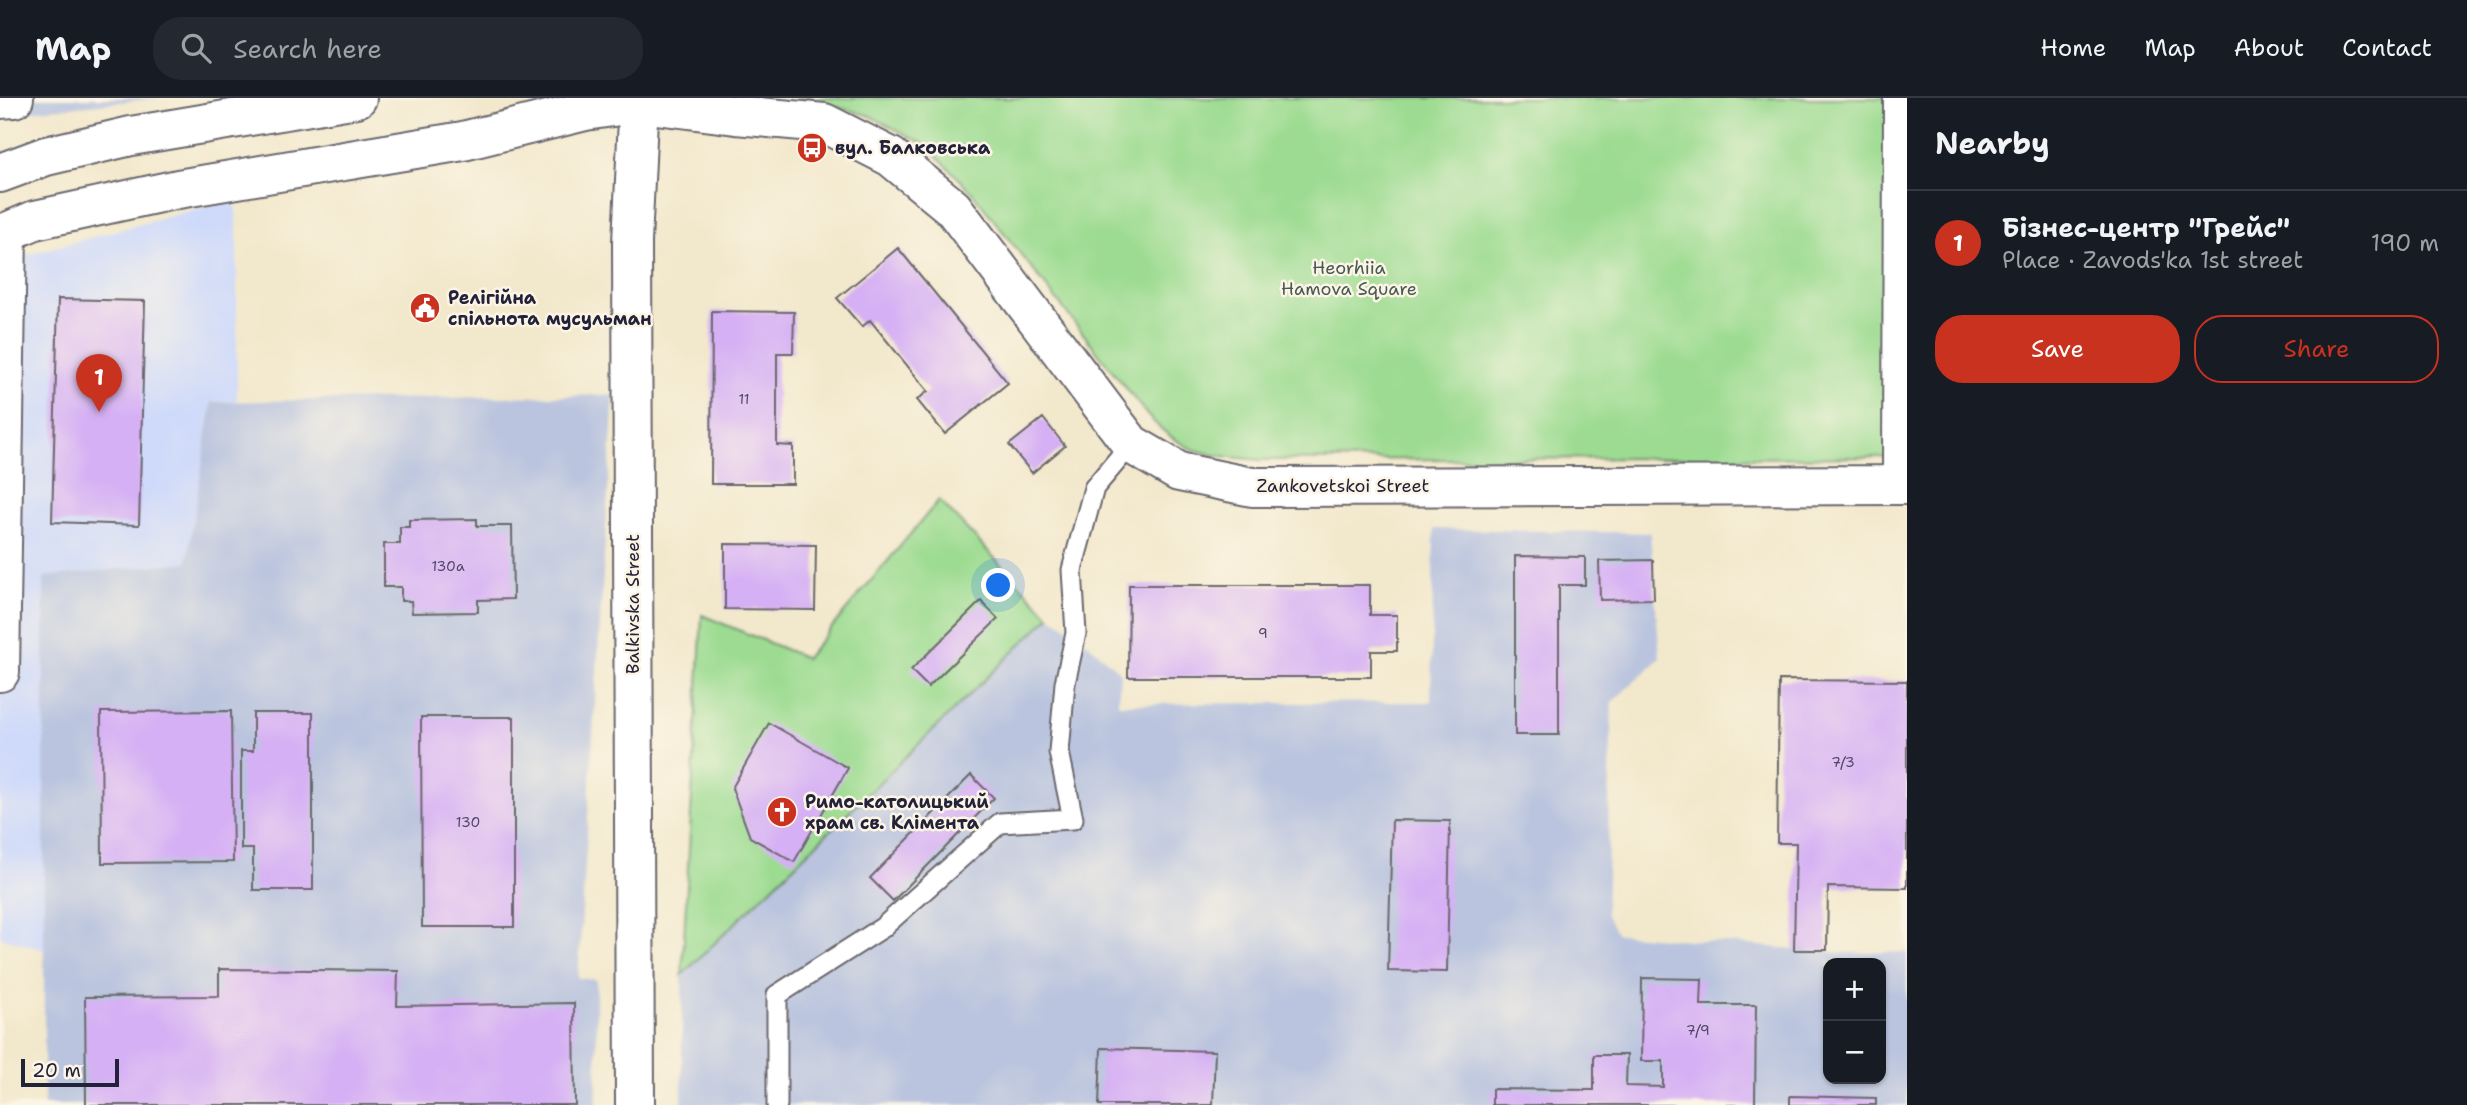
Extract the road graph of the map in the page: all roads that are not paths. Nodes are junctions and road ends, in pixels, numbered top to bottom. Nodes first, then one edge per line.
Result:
1 (15, 98) edge
2 (357, 98) edge
3 (1903, 98) edge
4 (0, 99) edge
5 (633, 99) edge
6 (0, 173) edge
7 (3, 234) edge
8 (1131, 444) junction
9 (1905, 485) edge
10 (0, 672) edge
11 (635, 1105) edge
12 (777, 1105) edge

1 - 4 street
2 - 6 street
3 - 9 street
5 - 7 street, Zankovetskoi Street
5 - 8 street, Zankovetskoi Street
5 - 11 street, Balkivska Street
7 - 10 street
8 - 9 street, Zankovetskoi Street
8 - 12 lane

